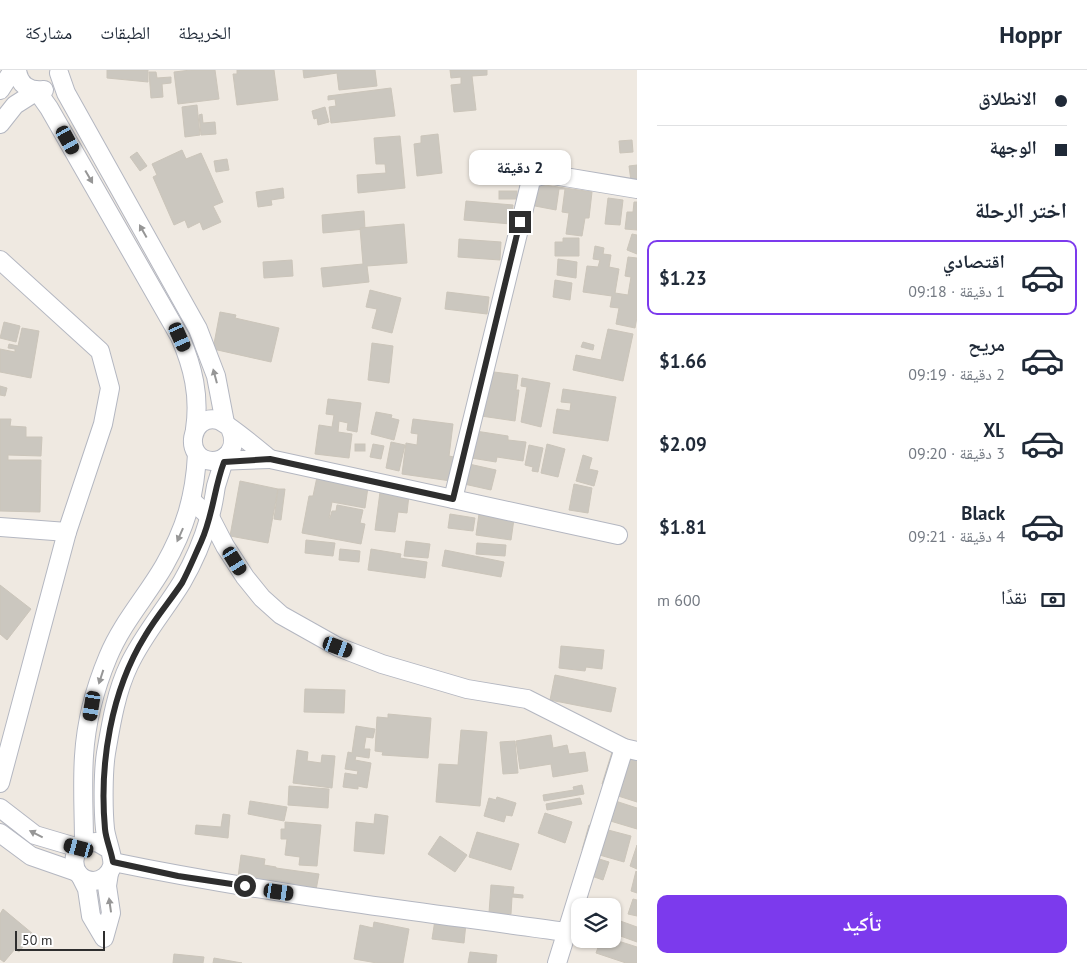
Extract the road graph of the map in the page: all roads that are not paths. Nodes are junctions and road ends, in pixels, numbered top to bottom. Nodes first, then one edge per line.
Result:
1 (15, 70) edge
2 (59, 72) edge
3 (0, 90) edge
4 (37, 91) junction
5 (0, 124) edge
6 (637, 189) edge
7 (0, 260) edge
8 (227, 426) junction
9 (195, 429) junction
10 (197, 454) junction
11 (270, 459) junction
12 (222, 460) junction
13 (453, 499) junction
14 (191, 500) junction
15 (210, 517) junction
16 (0, 527) edge
17 (67, 532) junction
18 (618, 535) dead end
19 (630, 749) edge
20 (0, 783) edge
21 (0, 808) edge
22 (0, 833) edge
23 (82, 846) junction
24 (110, 861) junction
25 (79, 874) junction
26 (566, 932) junction
27 (557, 963) edge

1 - 3 street
1 - 4 street
2 - 4 street
8 -> 2 street
4 - 5 street
4 -> 9 street
6 - 13 street
7 - 17 street
8 - 9 street
8 - 11 street
8 - 12 street
9 - 10 street
10 - 12 street
10 - 14 street
11 - 12 street
11 - 13 street
12 - 15 street
13 - 18 street
14 - 15 street
14 -> 23 street
15 - 19 street
15 - 24 street
16 - 17 street
17 - 20 street
19 - 26 street
23 -> 21 street
22 - 25 street
23 - 24 street
23 - 25 street
24 - 25 street
25 -> 24 street
24 - 26 street
26 - 27 street

